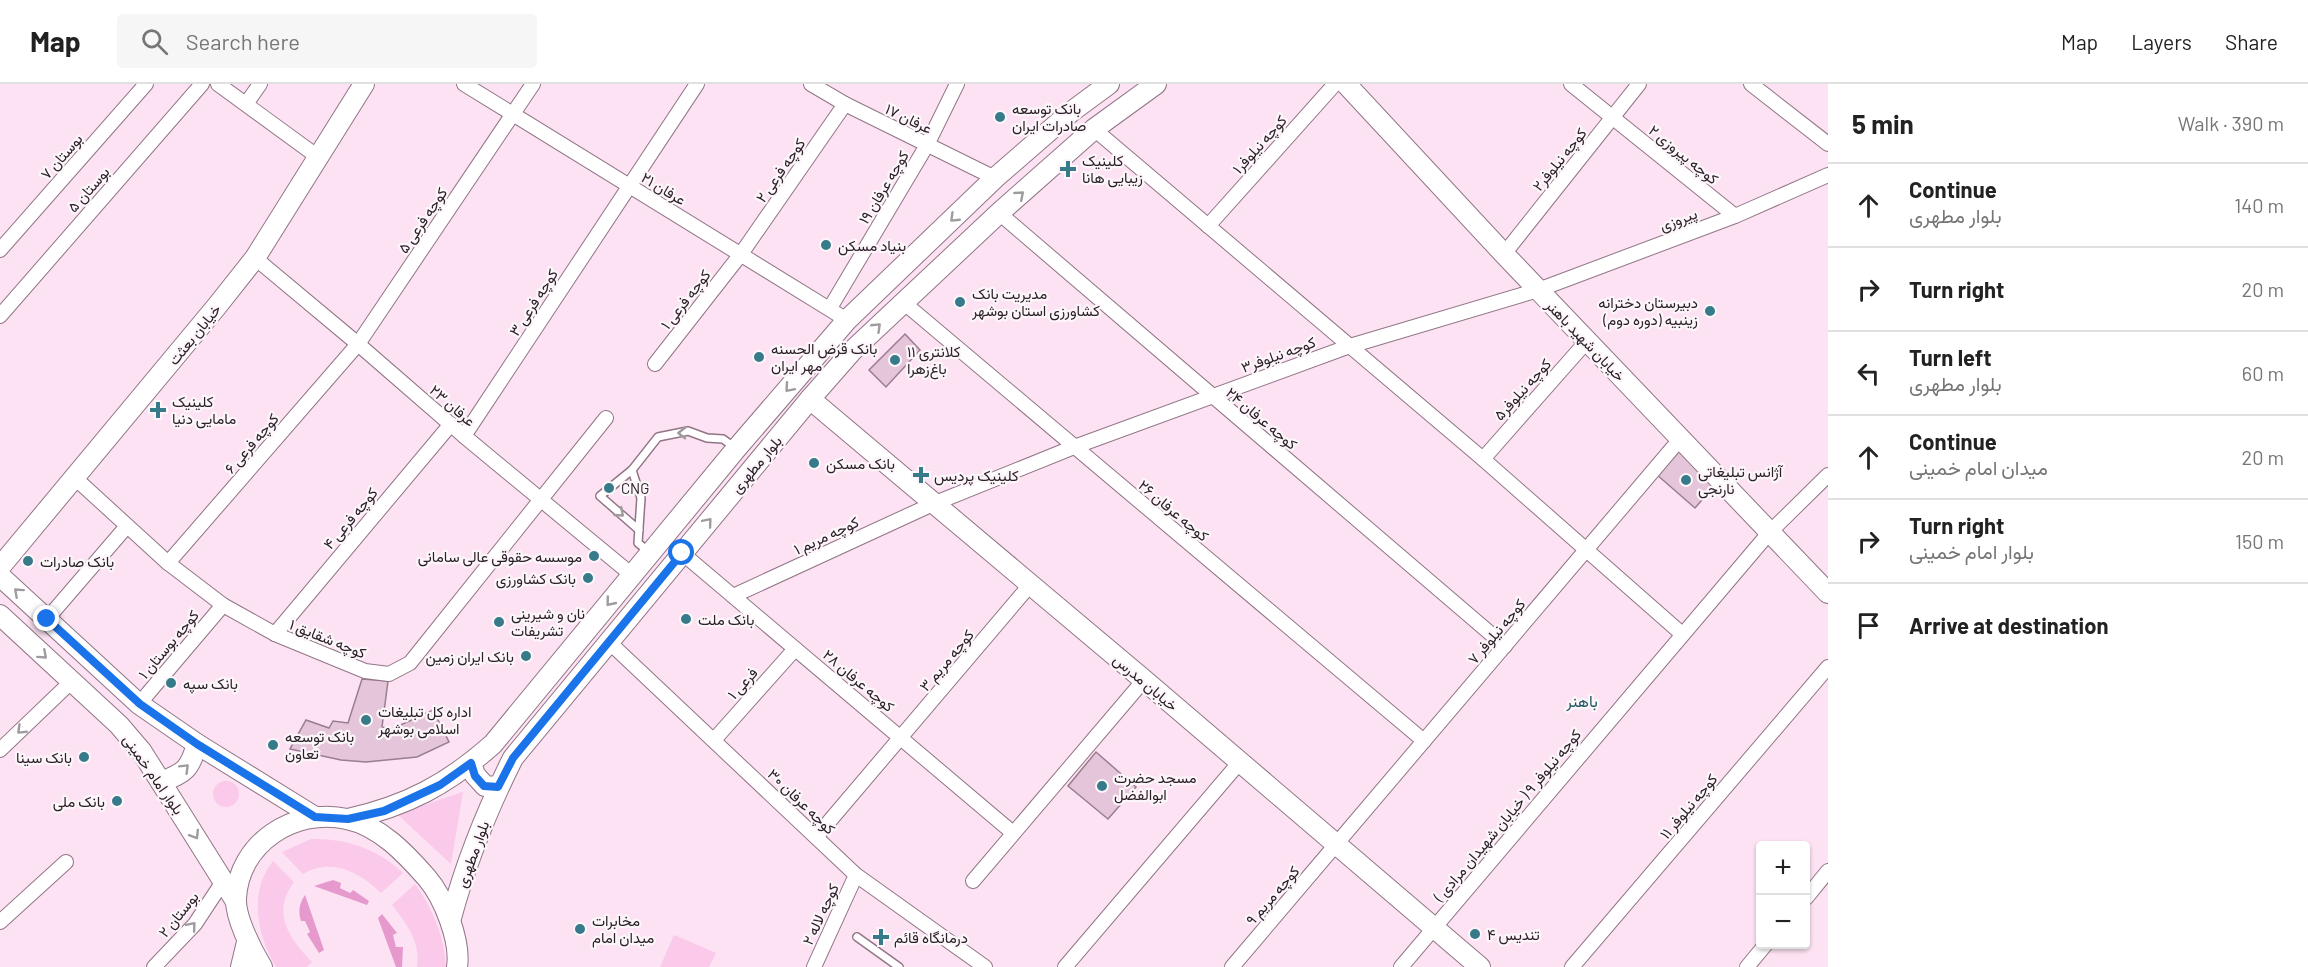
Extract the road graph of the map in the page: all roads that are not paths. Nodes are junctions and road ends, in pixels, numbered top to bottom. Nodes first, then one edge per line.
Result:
1 (146, 84) edge
2 (202, 84) edge
3 (218, 84) edge
4 (260, 84) edge
5 (364, 84) edge
6 (464, 84) edge
7 (533, 84) edge
8 (697, 84) edge
9 (811, 84) edge
10 (957, 84) edge
11 (1109, 84) edge
12 (1156, 84) edge
13 (1335, 84) edge
14 (1346, 84) edge
15 (1571, 84) edge
16 (1639, 84) edge
17 (1751, 84) edge
18 (246, 104) junction
19 (845, 105) junction
20 (513, 115) junction
21 (1613, 118) junction
22 (1094, 129) junction
23 (1828, 144) edge
24 (927, 145) junction
25 (318, 157) junction
26 (1828, 175) edge
27 (995, 178) junction
28 (629, 186) junction
29 (999, 213) junction
30 (1734, 216) junction
31 (1208, 226) junction
32 (0, 250) edge
33 (741, 254) junction
34 (1504, 254) junction
35 (255, 258) junction
36 (1538, 290) junction
37 (903, 302) junction
38 (830, 308) junction
39 (0, 316) edge
40 (847, 320) junction
41 (1587, 341) junction
42 (358, 344) junction
43 (1350, 346) junction
44 (655, 364) dead end
45 (1210, 396) junction
46 (810, 399) junction
47 (606, 418) dead end
48 (451, 424) junction
49 (464, 436) junction
50 (1681, 438) junction
51 (1074, 447) junction
52 (736, 449) junction
53 (1483, 459) junction
54 (632, 470) junction
55 (1828, 475) edge
56 (75, 478) junction
57 (541, 499) junction
58 (933, 504) junction
59 (127, 526) junction
60 (639, 530) junction
61 (1769, 532) junction
62 (1587, 549) junction
63 (650, 553) junction
64 (682, 553) junction
65 (168, 563) junction
66 (0, 567) edge
67 (632, 575) junction
68 (0, 576) edge
69 (1030, 585) junction
70 (1828, 593) edge
71 (733, 596) junction
72 (223, 605) junction
73 (0, 615) edge
74 (47, 619) junction
75 (275, 634) junction
76 (1682, 634) junction
77 (609, 642) junction
78 (1505, 646) junction
79 (795, 648) junction
80 (1828, 667) edge
81 (1144, 680) junction
82 (72, 681) junction
83 (140, 704) junction
84 (902, 737) junction
85 (714, 740) junction
86 (1424, 741) junction
87 (197, 744) junction
88 (0, 750) edge
89 (471, 763) junction
90 (1239, 763) junction
91 (161, 782) junction
92 (498, 787) junction
93 (315, 817) junction
94 (348, 819) junction
95 (1013, 834) junction
96 (816, 837) junction
97 (1336, 844) junction
98 (66, 862) dead end
99 (1828, 872) edge
100 (856, 875) junction
101 (224, 880) junction
102 (973, 881) dead end
103 (1809, 895) edge
104 (235, 900) junction
105 (451, 918) junction
106 (0, 921) edge
107 (1434, 927) junction
108 (857, 937) dead end
109 (247, 942) junction
110 (1763, 949) edge
111 (458, 966) edge
112 (154, 967) edge
113 (242, 967) edge
114 (262, 967) edge
115 (814, 967) edge
116 (899, 967) edge
117 (985, 967) edge
118 (1065, 967) edge
119 (1232, 967) edge
120 (1401, 967) edge
121 (1479, 967) edge
122 (1572, 967) edge
123 (1747, 967) edge

1 - 32 street, بوستان ۷
2 - 39 street, بوستان ۵
3 - 18 street
4 - 18 street
5 - 25 street, خیابان بعثت
6 - 20 street, عرفان ۲۱
7 - 20 street
8 - 28 street
9 - 19 street, عرفان ۱۷
10 - 24 street, کوچه عرفان ۱۹
11 - 27 street, بلوار مطهری
12 - 22 street, بلوار مطهری
13 - 31 street, کوچه نیلوفر۱
14 - 34 street, خیابان شهید باهنر
15 - 21 street, کوچه پیروزی ۲
16 - 21 street, کوچه نیلوفر۲
17 - 23 street
18 - 25 street
19 - 24 street, عرفان ۱۷
19 - 33 street, کوچه فرعی ۲
20 - 28 street, عرفان ۲۱
20 - 42 street, کوچه فرعی ۵
21 - 30 street, کوچه پیروزی ۲
21 - 34 street, کوچه نیلوفر۲
29 -> 22 street, بلوار مطهری
22 - 31 street
24 - 27 street, عرفان ۱۷
24 - 38 street, کوچه عرفان ۱۹
25 - 35 street, خیابان بعثت
26 - 30 street, پیروزی
27 -> 40 street, بلوار مطهری
28 - 33 street, عرفان ۲۱
28 - 49 street, کوچه فرعی ۳
29 - 37 street, بلوار مطهری
29 - 45 street, کوچه عرفان ۲۴
30 - 36 street, پیروزی
31 - 43 street
33 - 38 street, عرفان ۲۱
33 - 44 street, کوچه فرعی ۱
34 - 36 street, خیابان شهید باهنر
35 - 42 street, عرفان ۲۳
35 - 56 street, خیابان بعثت
36 - 41 street, خیابان شهید باهنر
36 - 43 street, کوچه نیلوفر۳
46 -> 37 street, بلوار مطهری
37 - 51 street, کوچه عرفان ۲۶
38 - 40 street, عرفان ۲۱
40 -> 52 street, بلوار مطهری
41 - 50 street, خیابان شهید باهنر
41 - 53 street, کوچه نیلوفر۵
42 - 48 street, عرفان ۲۳
42 - 65 street, کوچه فرعی ۶
43 - 45 street, کوچه نیلوفر۳
43 - 53 street
45 - 51 street, کوچه نیلوفر۳
45 - 78 street, کوچه عرفان ۲۴
46 - 58 street, خیابان مدرس
64 -> 46 street, بلوار مطهری
47 - 57 street
48 - 49 street, عرفان ۲۳
48 - 75 street, کوچه فرعی ۴
49 - 57 street, عرفان ۲۳
50 - 61 street, خیابان شهید باهنر
50 - 62 street, کوچه نیلوفر ۷
51 - 58 street, کوچه نیلوفر۳
51 - 86 street, کوچه عرفان ۲۶
52 -> 54 lane
52 - 63 street, بلوار مطهری
53 - 62 street
54 - 60 lane
54 -> 60 lane
55 - 61 street, کوچه نیلوفر ۹ ( خیابان شهیدان مرادی )
56 - 59 street, کوچه شقایق ۱
56 - 66 street, خیابان بعثت
57 - 67 street, عرفان ۲۳
57 - 75 street, کوچه شقایق ۱
58 - 69 street, خیابان مدرس
58 - 71 street, کوچه مریم ۱
59 - 65 street, کوچه شقایق ۱
59 - 74 street
60 - 63 lane
61 - 70 street, خیابان شهید باهنر
61 - 76 street, کوچه نیلوفر ۹ ( خیابان شهیدان مرادی )
62 - 76 street
62 - 78 street, کوچه نیلوفر ۷
63 - 67 street, بلوار مطهری
64 - 71 street, کوچه عرفان ۲۸
64 - 77 street, بلوار مطهری
65 - 72 street, کوچه شقایق ۱
67 -> 89 street, بلوار مطهری
74 -> 68 street
69 - 81 street, خیابان مدرس
69 - 84 street, کوچه مریم ۳
71 - 79 street, کوچه عرفان ۲۸
72 - 75 street, کوچه شقایق ۱
72 - 83 street, کوچه بوستان ۱
73 -> 82 street, بلوار امام خمینی
74 - 83 street
76 - 107 street, کوچه نیلوفر ۹ ( خیابان شهیدان مرادی )
77 - 85 street, کوچه عرفان ۳۰
77 - 92 street, بلوار مطهری
78 - 86 street, کوچه نیلوفر ۷
79 - 84 street, کوچه عرفان ۲۸
79 - 85 street, فرعی ۱
80 - 122 street, کوچه نیلوفر ۱۱
81 - 90 street, خیابان مدرس
81 - 95 street
82 -> 88 street
82 - 91 street, بلوار امام خمینی
83 - 87 street
84 - 95 street, کوچه عرفان ۲۸
84 - 96 street, کوچه مریم ۳
85 - 96 street, کوچه عرفان ۳۰
86 - 97 street, کوچه نیلوفر ۷
91 -> 87 street
87 - 93 street
89 - 92 street
89 - 94 street, بلوار مطهری
90 - 97 street, خیابان مدرس
90 - 118 street
91 -> 101 street, بلوار امام خمینی
92 - 105 street, بلوار مطهری
93 - 94 street
93 - 104 street
94 - 105 street
95 - 102 street
96 - 100 street, کوچه عرفان ۳۰
97 - 107 street, خیابان مدرس
97 - 119 street, کوچه مریم ۹
98 - 106 street
99 - 103 street
100 - 115 street, کوچه لاله ۲
100 - 117 street, کوچه عرفان ۳۰
101 - 104 street, بلوار امام خمینی
112 -> 101 street, بوستان ۲
104 - 109 street, بلوار امام خمینی
105 - 111 street
107 - 120 street, کوچه نیلوفر ۹ ( خیابان شهیدان مرادی )
107 - 121 street, خیابان مدرس
108 - 116 lane
109 - 113 street
109 - 114 street
110 - 123 street

